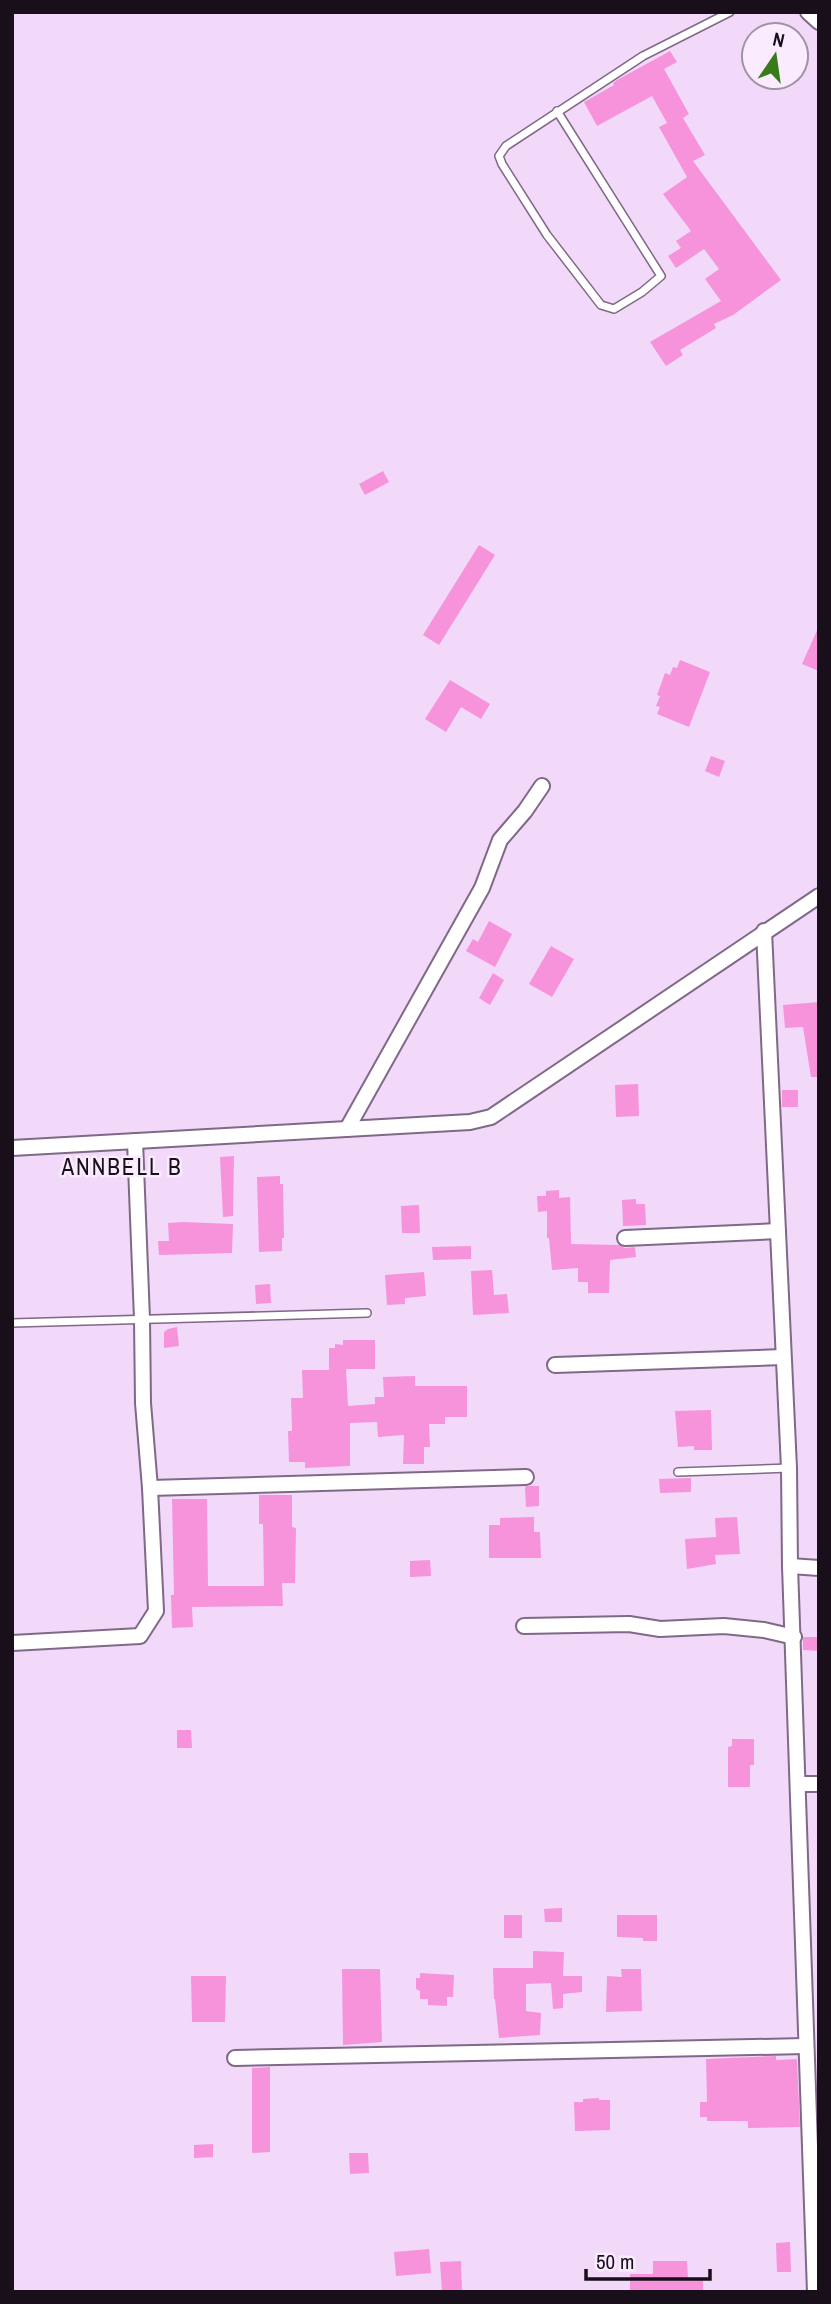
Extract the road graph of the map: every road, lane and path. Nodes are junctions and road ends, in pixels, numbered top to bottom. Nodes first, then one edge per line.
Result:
1 (730, 12) edge
2 (808, 12) edge
3 (819, 22) edge
4 (557, 111) junction
5 (542, 786) dead end
6 (819, 896) edge
7 (764, 931) junction
8 (347, 1129) junction
9 (135, 1141) junction
10 (12, 1148) edge
11 (778, 1231) junction
12 (625, 1238) dead end
13 (367, 1313) dead end
14 (142, 1319) junction
15 (12, 1324) edge
16 (783, 1357) junction
17 (555, 1365) dead end
18 (789, 1468) junction
19 (678, 1472) dead end
20 (526, 1476) dead end
21 (150, 1488) junction
22 (790, 1566) junction
23 (819, 1567) edge
24 (524, 1626) dead end
25 (793, 1637) junction
26 (12, 1643) edge
27 (798, 1784) junction
28 (819, 1784) edge
29 (805, 2046) junction
30 (235, 2058) dead end
31 (815, 2171) edge
32 (815, 2292) edge

1 - 4 lane
2 - 3 street
4 - 4 lane
5 - 8 street
6 - 7 street
7 - 8 street
7 - 11 street
8 - 9 street
9 - 10 street
9 - 14 street
11 - 12 street
11 - 16 street
13 - 14 lane
14 - 15 lane
14 - 21 street
16 - 17 street
16 - 18 street
18 - 19 lane
18 - 22 street
20 - 21 street
21 - 26 street
22 - 23 street
22 - 25 street
24 - 25 street
25 - 27 street
27 - 28 street
27 - 29 street
29 - 30 street
29 - 31 street
31 - 32 street

